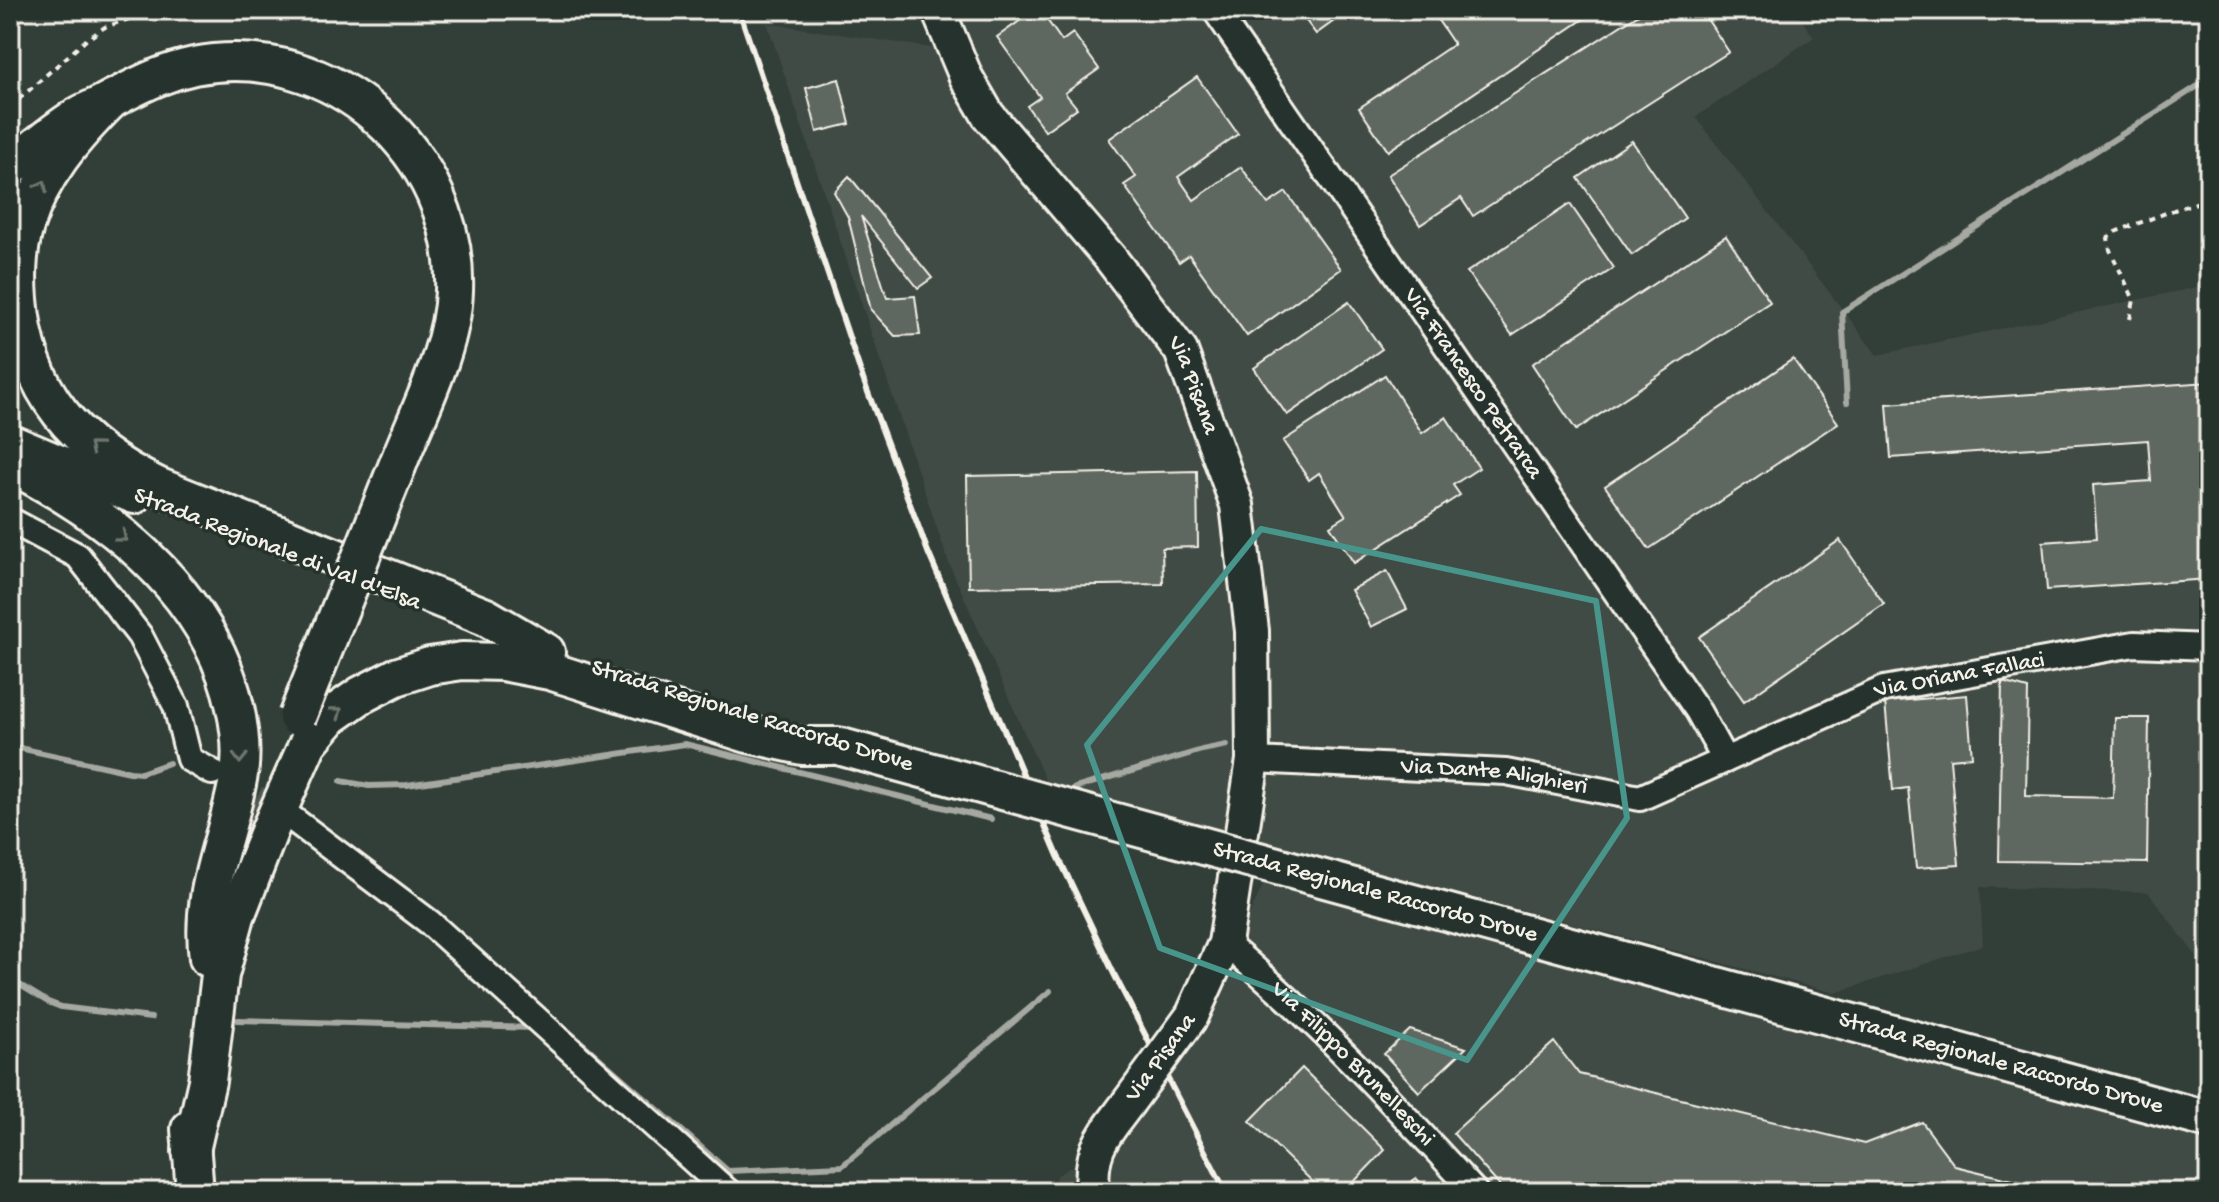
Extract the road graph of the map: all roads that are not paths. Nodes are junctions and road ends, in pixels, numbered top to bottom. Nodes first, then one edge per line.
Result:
1 (1215, 10) edge
2 (942, 14) edge
3 (111, 100) junction
4 (10, 168) edge
5 (10, 443) edge
6 (10, 464) edge
7 (10, 520) edge
8 (2209, 647) edge
9 (544, 660) junction
10 (1253, 760) junction
11 (1725, 760) junction
12 (212, 772) tunnel mouth
13 (286, 814) tunnel mouth
14 (1242, 832) dead end
15 (1236, 871) dead end
16 (1225, 943) junction
17 (208, 958) junction
18 (2209, 1120) edge
19 (191, 1151) junction
20 (195, 1192) edge
21 (728, 1192) edge
22 (1093, 1192) edge
23 (1475, 1192) edge

1 - 11 street, Via Francesco Petrarca
2 - 10 street, Via Pisana
3 - 4 main road
9 -> 3 main road
3 - 17 main road, bridge
5 - 9 main road, Strada Regionale di Val d'Elsa
6 -> 17 main road
7 - 12 street
8 - 11 street, Via Oriana Fallaci
9 - 18 main road, Strada Regionale Raccordo Drove, bridge
19 -> 9 main road
10 - 11 street, Via Dante Alighieri
10 - 14 street, Via Pisana
13 - 21 street
15 - 16 street, Via Pisana
16 - 22 street, Via Pisana, bridge
16 - 23 street, Via Filippo Brunelleschi
17 - 19 main road
19 - 20 main road

